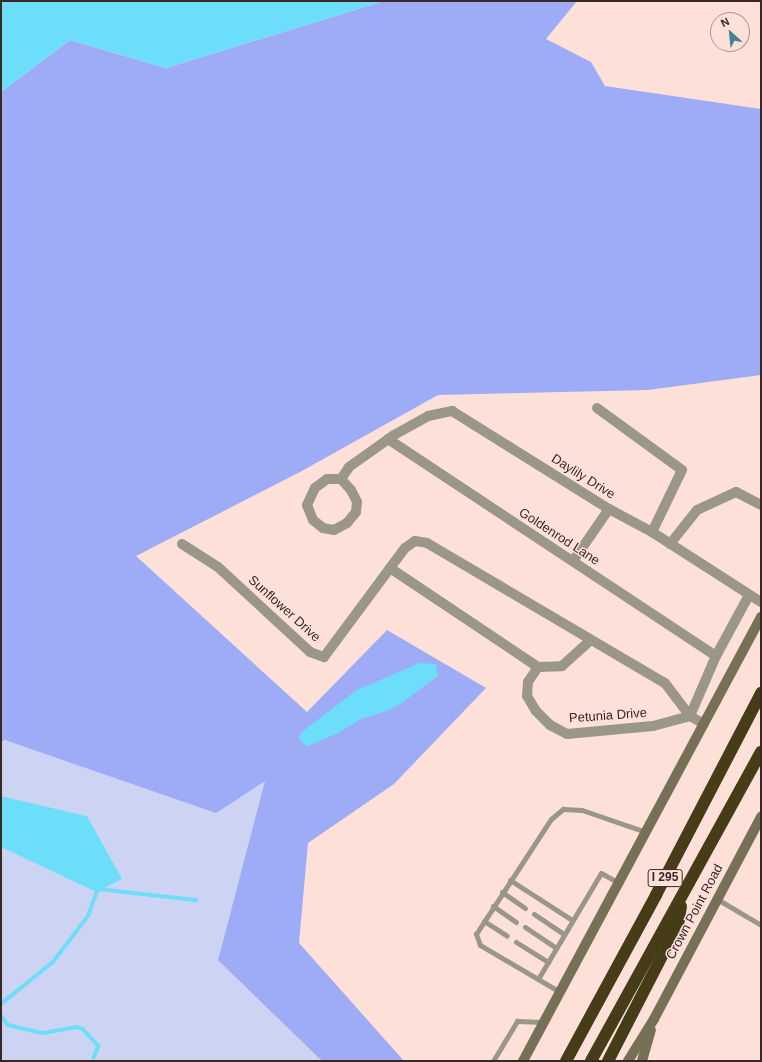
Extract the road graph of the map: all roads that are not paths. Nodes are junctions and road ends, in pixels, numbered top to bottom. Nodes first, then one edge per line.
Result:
1 (596, 408) dead end
2 (388, 439) junction
3 (341, 479) junction
4 (761, 505) edge
5 (609, 509) junction
6 (652, 532) junction
7 (182, 544) dead end
8 (670, 544) junction
9 (573, 562) junction
10 (390, 568) junction
11 (749, 595) junction
12 (761, 602) edge
13 (761, 617) edge
14 (590, 641) junction
15 (716, 656) junction
16 (538, 667) junction
17 (761, 692) edge
18 (690, 716) junction
19 (704, 724) junction
20 (761, 752) edge
21 (761, 817) edge
22 (646, 832) junction
23 (510, 880) junction
24 (619, 883) junction
25 (502, 892) junction
26 (683, 897) junction
27 (716, 899) junction
28 (493, 906) junction
29 (525, 908) dead end
30 (534, 914) dead end
31 (572, 920) junction
32 (484, 921) junction
33 (516, 922) dead end
34 (761, 925) edge
35 (525, 928) dead end
36 (564, 934) junction
37 (507, 936) dead end
38 (516, 942) dead end
39 (556, 948) junction
40 (548, 962) junction
41 (538, 979) junction
42 (560, 992) junction
43 (654, 1019) junction
44 (544, 1022) junction
45 (493, 1061) edge
46 (523, 1061) edge
47 (566, 1061) edge
48 (591, 1061) edge
49 (608, 1061) edge
50 (628, 1061) edge
51 (642, 1061) edge

1 - 6 street
2 - 3 street, Daylily Drive
2 - 5 street, Daylily Drive
2 - 9 street, Goldenrod Lane
3 - 3 street
4 - 8 street
5 - 6 street, Daylily Drive
5 - 9 street
6 - 8 street, Daylily Drive
7 - 10 street, Sunflower Drive
8 - 11 street, Daylily Drive
9 - 15 street, Goldenrod Lane
10 - 14 street, Sunflower Drive
10 - 16 street
11 - 12 street, Daylily Drive
11 - 15 street
13 - 19 main road
14 - 16 street
14 - 18 street, Sunflower Drive
15 - 18 street
16 - 18 street, Petunia Drive
17 - 47 highway, I 295
18 - 19 street, Sunflower Drive
19 - 22 main road
20 - 26 highway, I 295
21 - 27 main road, Crown Point Road
22 - 23 lane
22 - 24 main road
23 - 25 lane
23 - 31 lane
24 - 31 lane
24 - 42 main road
25 - 28 lane
25 - 29 lane
26 - 48 highway, I 295
26 - 49 highway
27 - 34 lane
27 - 43 main road, Crown Point Road
28 - 32 lane
28 - 33 lane
30 - 36 lane
31 - 36 lane
32 - 37 lane
32 - 41 lane
35 - 39 lane
36 - 39 lane
38 - 40 lane
39 - 40 lane
40 - 41 lane
41 - 42 lane
42 - 44 main road
43 - 50 main road, Crown Point Road
43 - 51 main road, Crown Point Road
44 - 45 lane
44 - 46 main road

